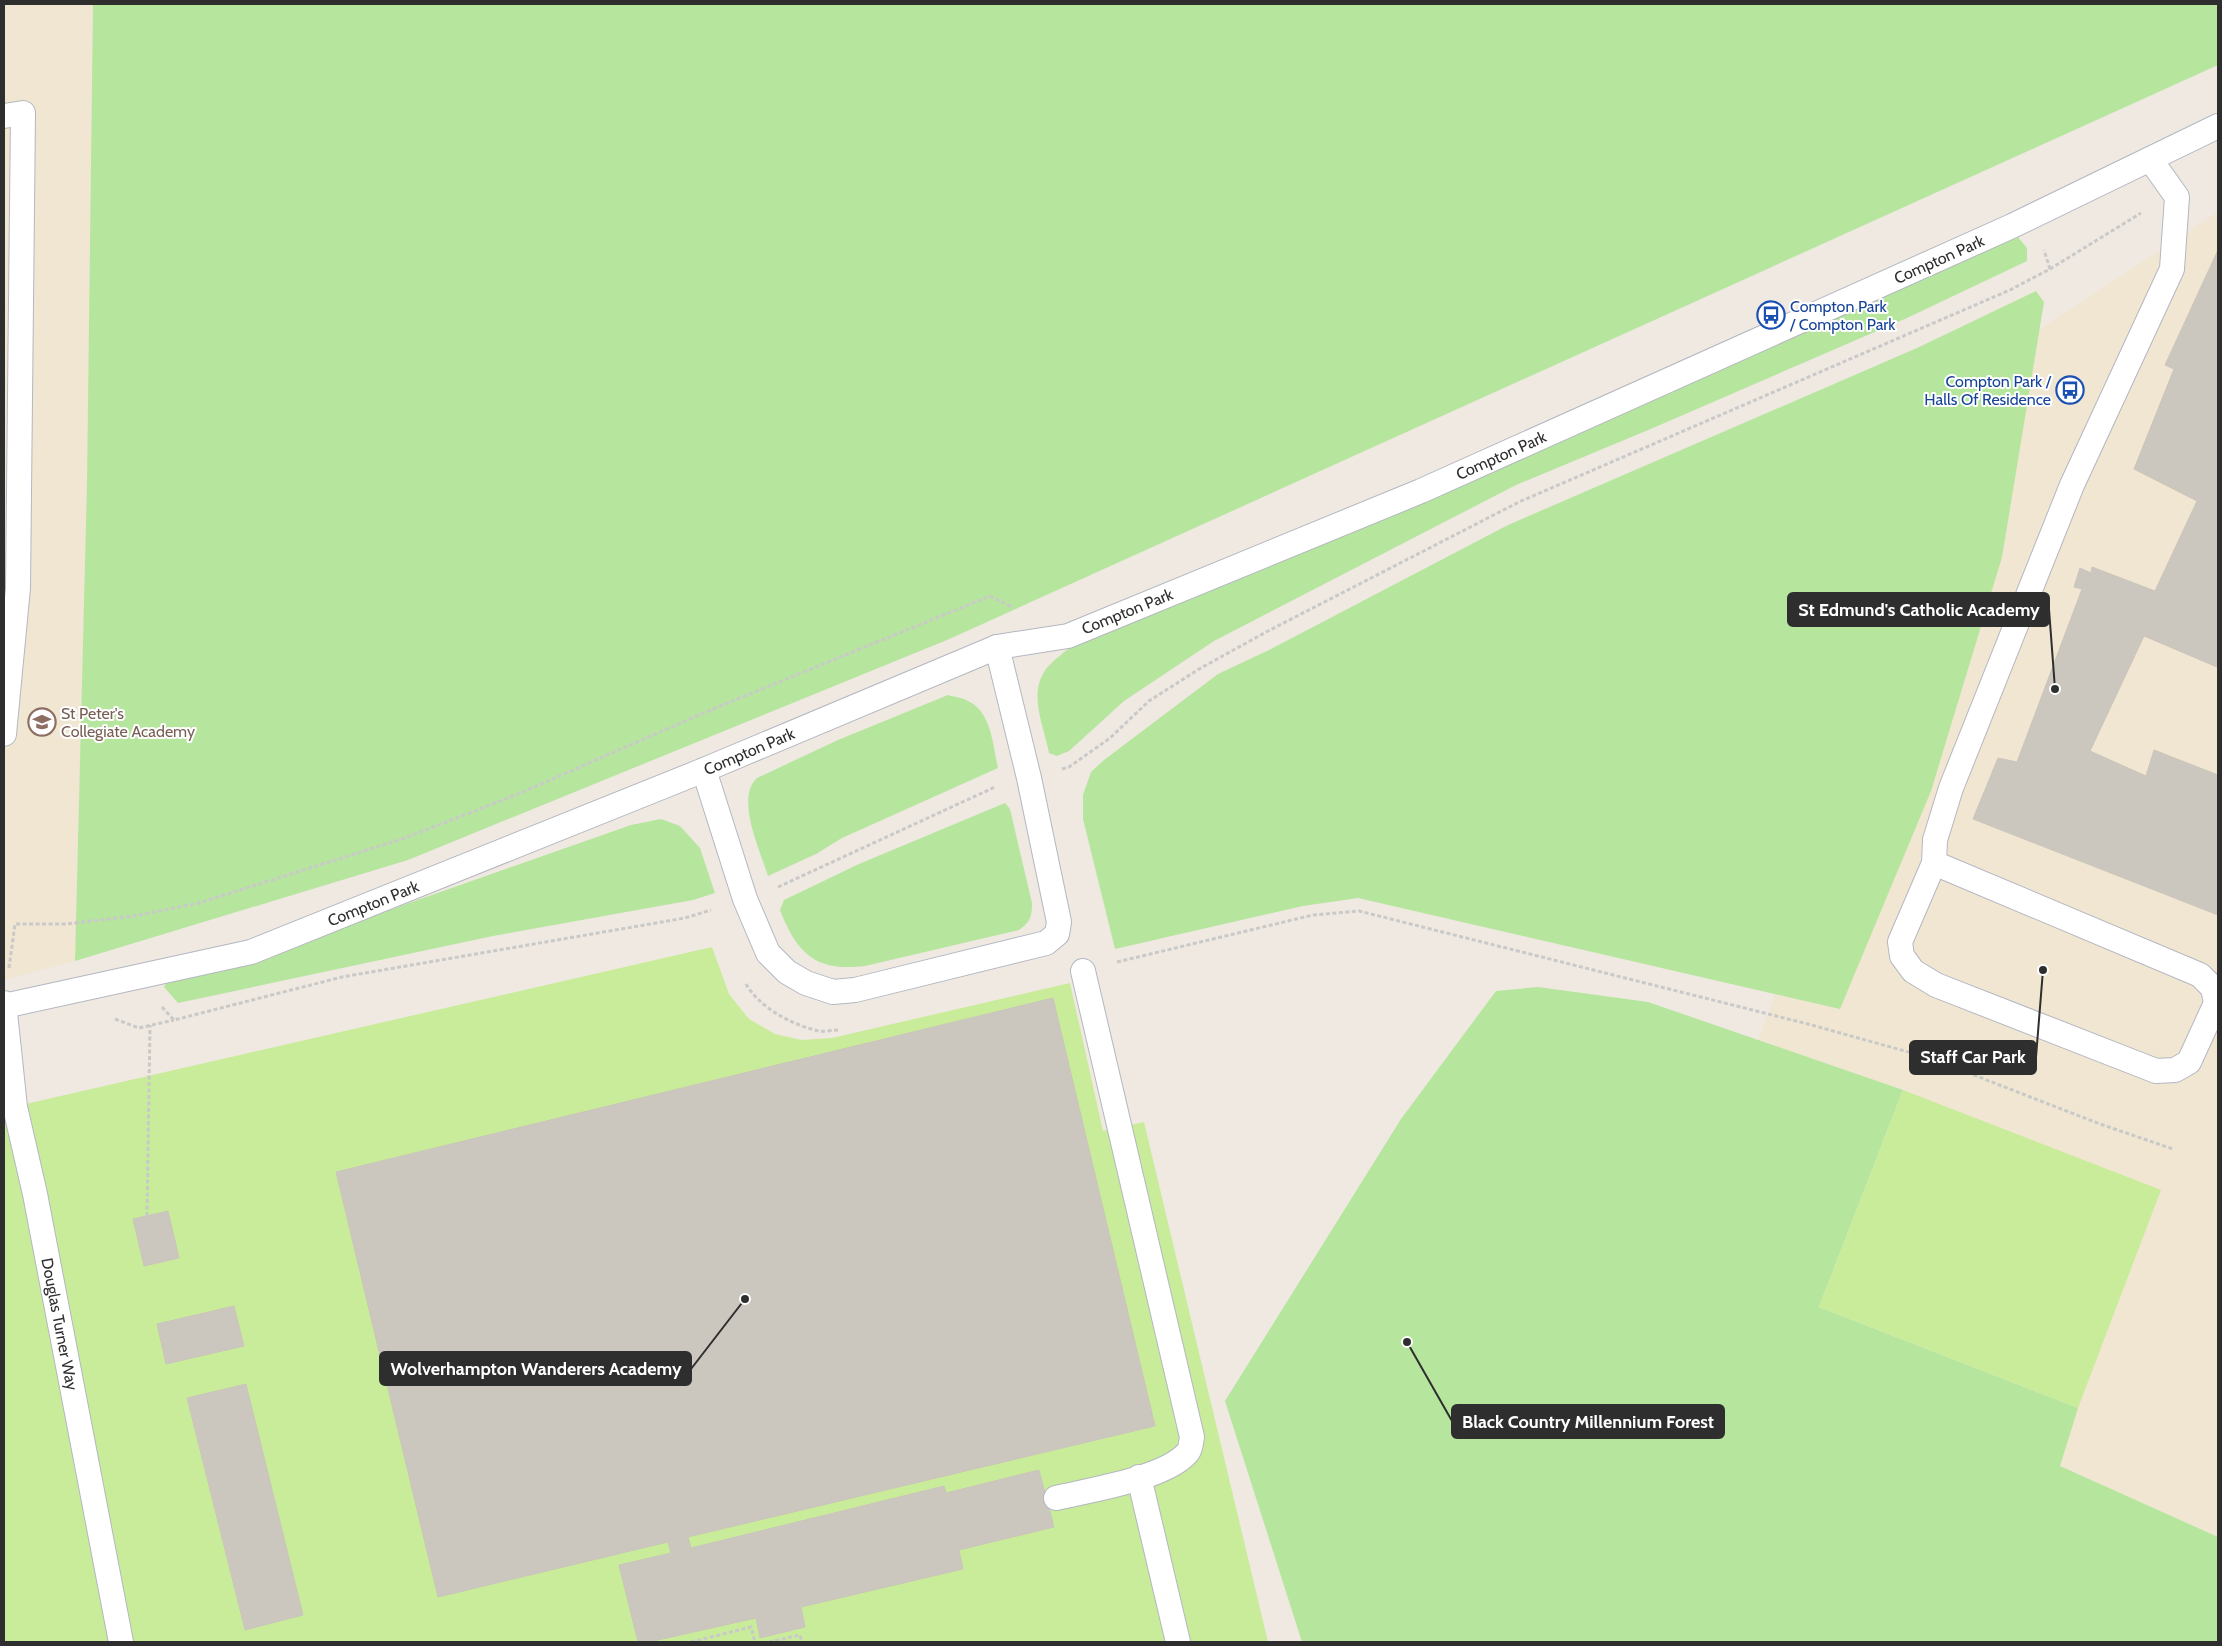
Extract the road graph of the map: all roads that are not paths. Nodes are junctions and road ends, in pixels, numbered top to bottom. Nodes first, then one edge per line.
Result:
1 (4, 116) edge
2 (2218, 126) edge
3 (2150, 159) junction
4 (997, 647) junction
5 (4, 734) edge
6 (704, 770) junction
7 (1934, 863) junction
8 (1083, 970) road end
9 (4, 1005) edge
10 (1139, 1477) junction
11 (1056, 1498) dead end
12 (121, 1642) edge
13 (1178, 1642) edge

1 - 5 lane
2 - 3 lane, Compton Park
3 - 4 lane, Compton Park
3 - 7 lane
4 - 6 lane, Compton Park
4 - 6 lane
6 - 9 lane, Compton Park
7 - 7 lane
8 - 10 lane
9 - 12 lane, Douglas Turner Way
10 - 11 lane
10 - 13 lane

